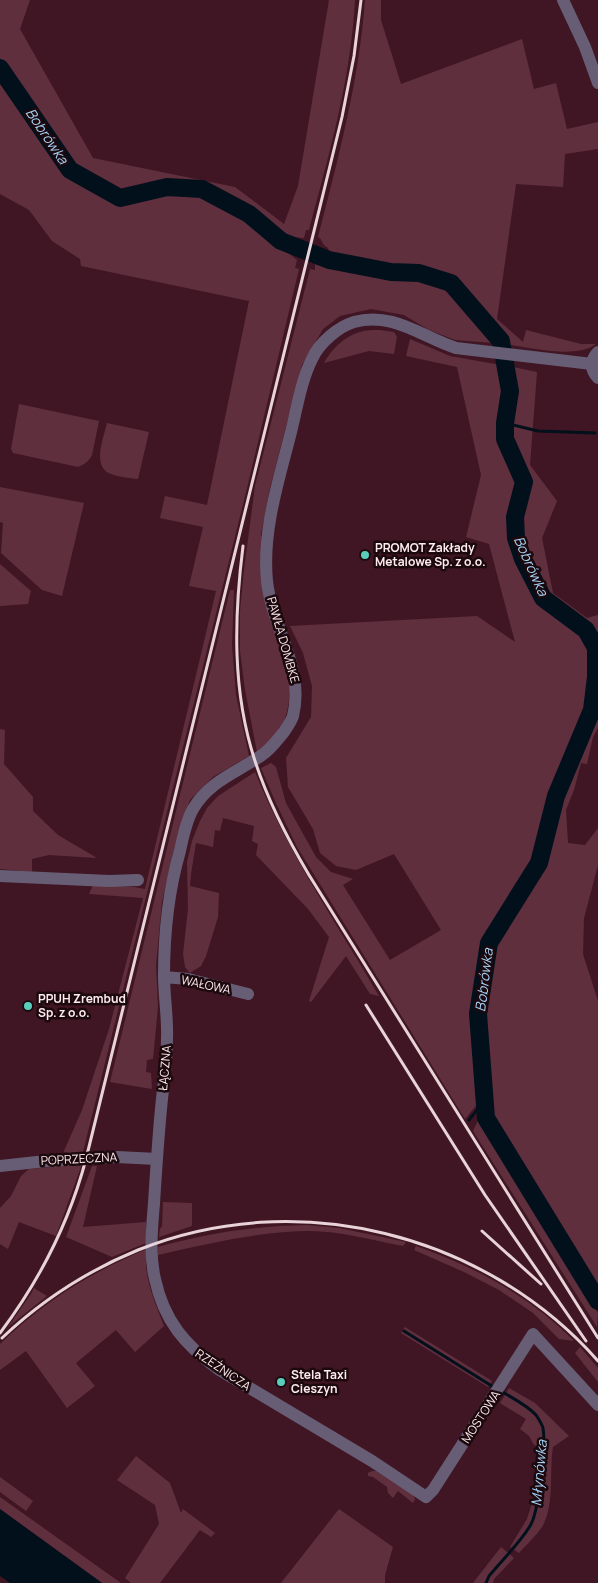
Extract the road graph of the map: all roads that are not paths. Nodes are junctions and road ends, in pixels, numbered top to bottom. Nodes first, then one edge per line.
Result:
1 (563, 0) edge
2 (598, 83) edge
3 (598, 352) edge
4 (592, 364) junction
5 (598, 378) edge
6 (0, 876) edge
7 (138, 880) dead end
8 (164, 977) junction
9 (248, 994) dead end
10 (157, 1159) junction
11 (0, 1166) edge
12 (598, 1405) edge
13 (426, 1497) joint

1 - 2 street
3 - 4 street
4 - 5 street
4 - 8 street, PAWŁA DOMBKE
6 - 7 street
8 - 9 street, WAŁOWA
8 - 10 street, ŁĄCZNA
10 - 11 street, POPRZECZNA
10 - 13 street, RZEŹNICZA
12 - 13 street, MOSTOWA

